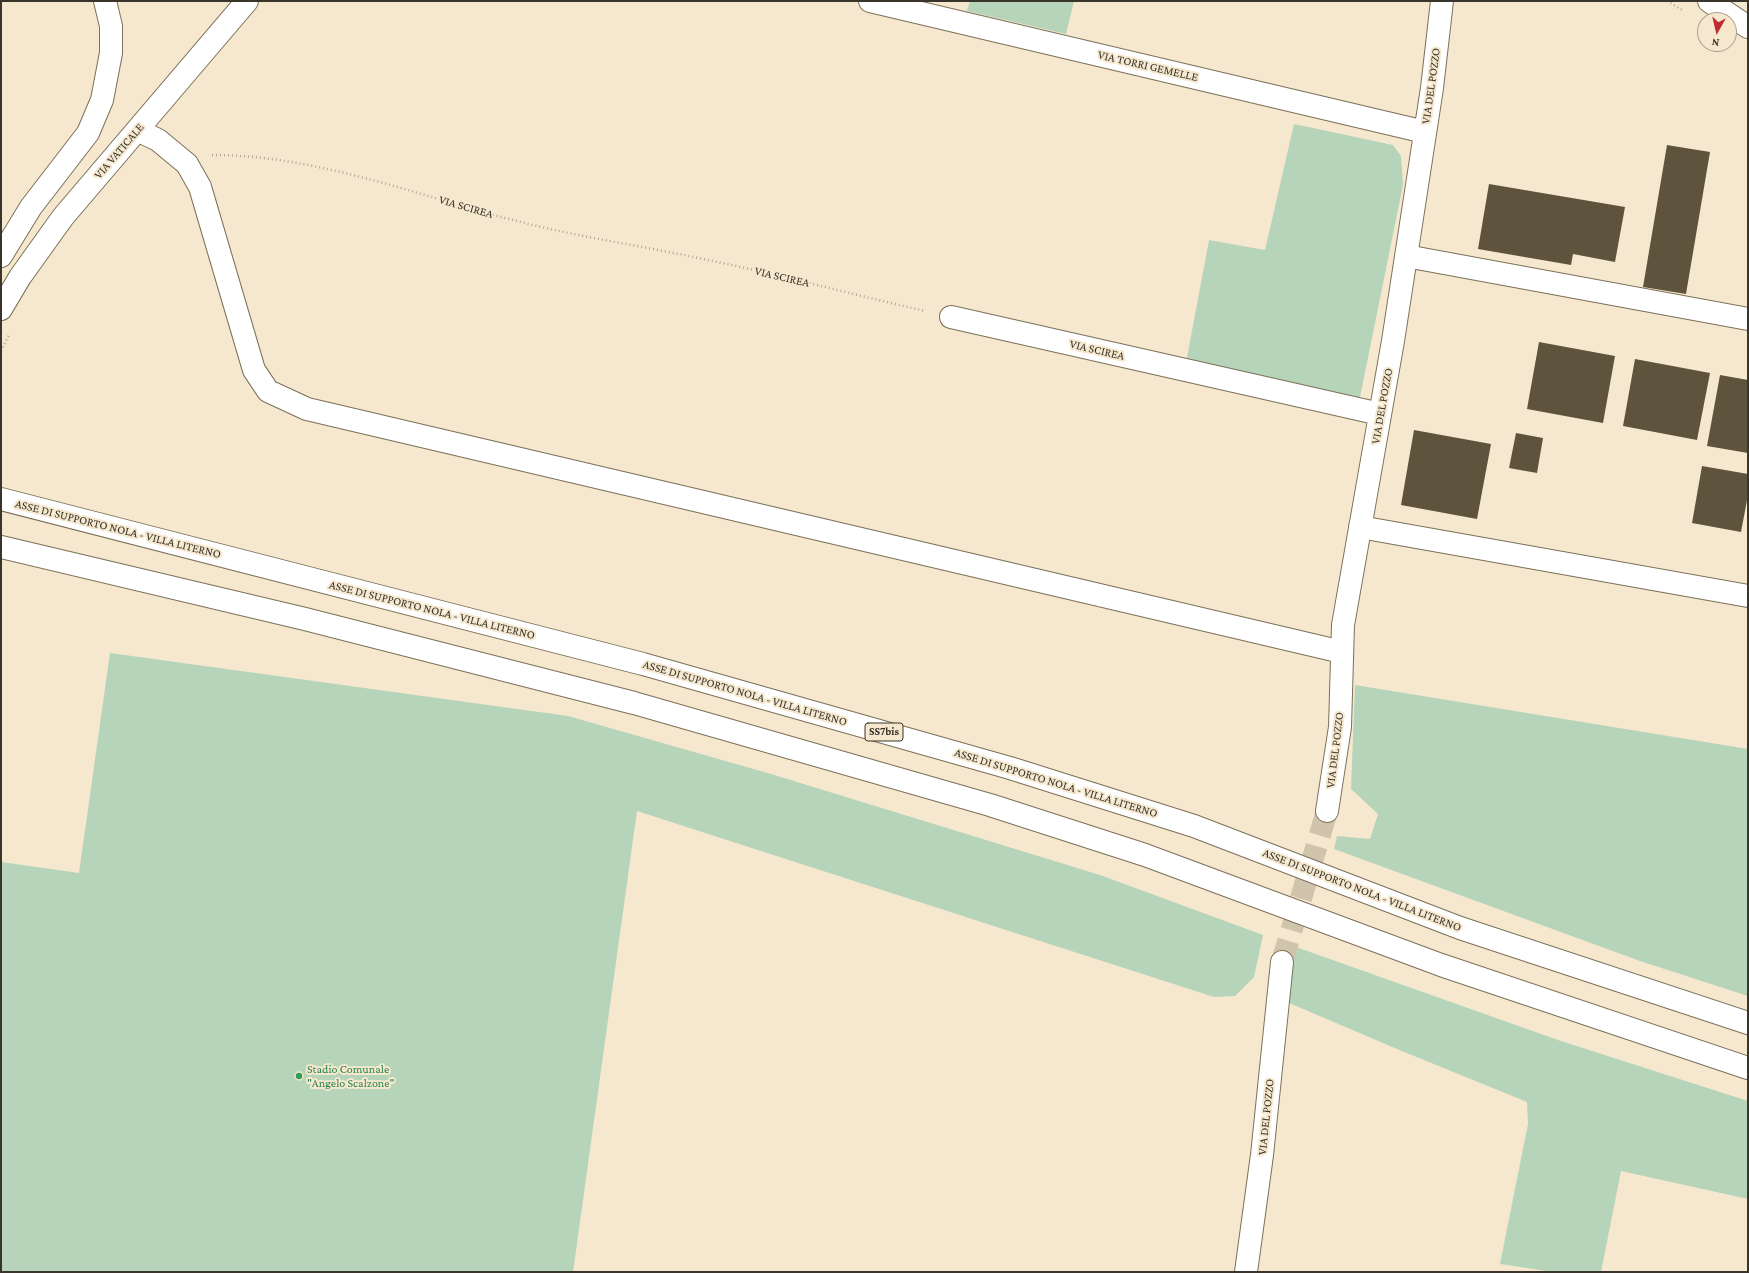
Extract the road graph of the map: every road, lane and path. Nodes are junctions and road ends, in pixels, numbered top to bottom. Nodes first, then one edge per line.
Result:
1 (105, 1) edge
2 (247, 1) edge
3 (870, 1) edge
4 (1442, 1) edge
5 (1709, 1) edge
6 (1748, 26) edge
7 (137, 130) junction
8 (1425, 132) junction
9 (183, 161) junction
10 (1, 256) edge
11 (1406, 256) junction
12 (1, 309) edge
13 (951, 317) joint
14 (1748, 319) edge
15 (1380, 414) junction
16 (1, 499) edge
17 (1360, 527) junction
18 (1, 547) edge
19 (1748, 596) edge
20 (1342, 652) junction
21 (1327, 811) tunnel mouth
22 (1282, 962) tunnel mouth
23 (1748, 1023) edge
24 (1748, 1068) edge
25 (1246, 1272) edge

1 - 10 main road
2 - 7 main road, VIA VATICALE
3 - 8 main road, VIA TORRI GEMELLE
4 - 8 main road, VIA DEL POZZO
5 - 6 main road
7 - 9 main road
7 - 12 main road, VIA VATICALE
8 - 11 main road, VIA DEL POZZO
9 - 13 path, VIA SCIREA
9 - 20 main road
11 - 14 main road
11 - 15 main road, VIA DEL POZZO
13 - 15 main road, VIA SCIREA
15 - 17 main road, VIA DEL POZZO
16 - 23 main road, ASSE DI SUPPORTO NOLA - VILLA LITERNO / SS7bis
17 - 19 main road
17 - 20 main road, VIA DEL POZZO
18 - 24 main road
20 - 21 main road, VIA DEL POZZO
22 - 25 main road, VIA DEL POZZO

